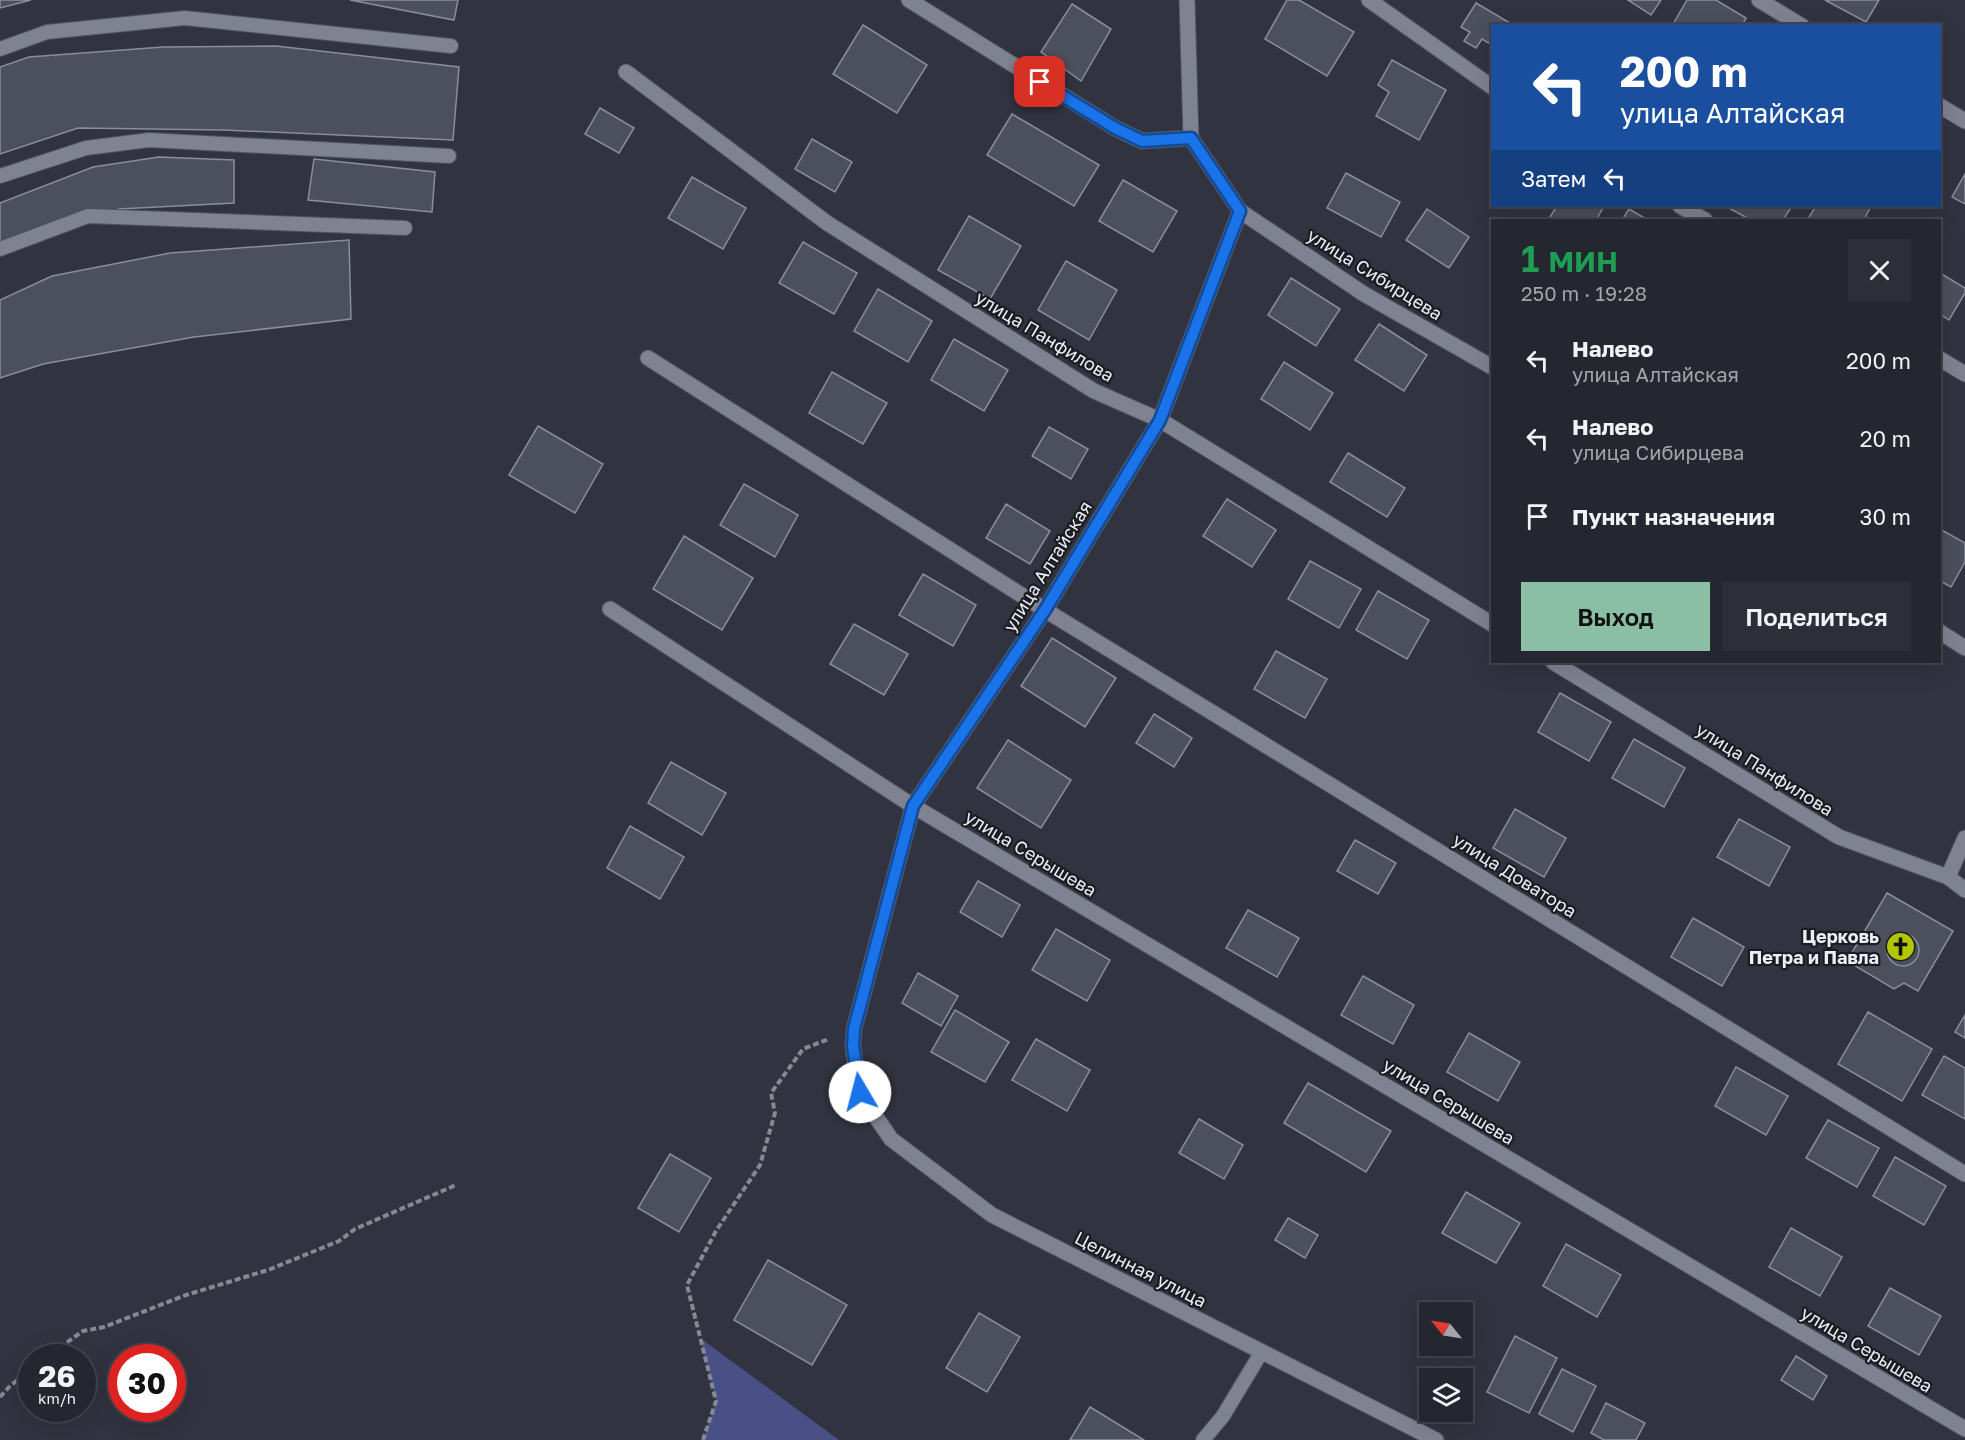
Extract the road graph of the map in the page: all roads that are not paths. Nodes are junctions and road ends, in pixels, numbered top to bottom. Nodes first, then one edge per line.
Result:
1 (909, 0) edge
2 (1187, 0) edge
3 (1369, 0) edge
4 (1759, 0) edge
5 (1799, 24) edge
6 (451, 46) dead end
7 (0, 49) edge
8 (626, 72) dead end
9 (1491, 86) edge
10 (1941, 107) edge
11 (1965, 121) edge
12 (1191, 138) junction
13 (449, 156) dead end
14 (0, 176) edge
15 (1682, 207) edge
16 (1240, 211) junction
17 (1703, 219) edge
18 (405, 228) dead end
19 (0, 249) edge
20 (648, 358) dead end
21 (1941, 360) edge
22 (1491, 366) edge
23 (1965, 374) edge
24 (1160, 420) junction
25 (610, 609) dead end
26 (1045, 610) junction
27 (1491, 623) edge
28 (1941, 633) edge
29 (1965, 648) edge
30 (1555, 663) edge
31 (913, 806) junction
32 (1965, 838) edge
33 (1948, 877) junction
34 (1965, 890) edge
35 (860, 1092) joint
36 (1965, 1174) edge
37 (1262, 1353) junction
38 (1965, 1429) edge
39 (1203, 1440) edge
40 (1436, 1440) edge

1 - 12 street
2 - 12 street
3 - 9 street
4 - 5 street
6 - 7 lane
8 - 24 street, улица Панфилова
10 - 11 street
12 - 16 street
13 - 14 lane
15 - 17 street
16 - 22 street, улица Сибирцева
16 - 24 street, улица Алтайская
18 - 19 lane
20 - 26 street, улица Доватора
21 - 23 street
24 - 26 street, улица Алтайская
24 - 27 street, улица Панфилова
25 - 31 street, улица Серышева
26 - 31 street, улица Алтайская
26 - 36 street, улица Доватора
28 - 29 street
30 - 33 street, улица Панфилова
31 - 35 street, улица Алтайская
31 - 38 street, улица Серышева
32 - 33 street
33 - 34 street, улица Панфилова
35 - 37 street, Целинная улица
37 - 39 lane
37 - 40 street, Целинная улица

